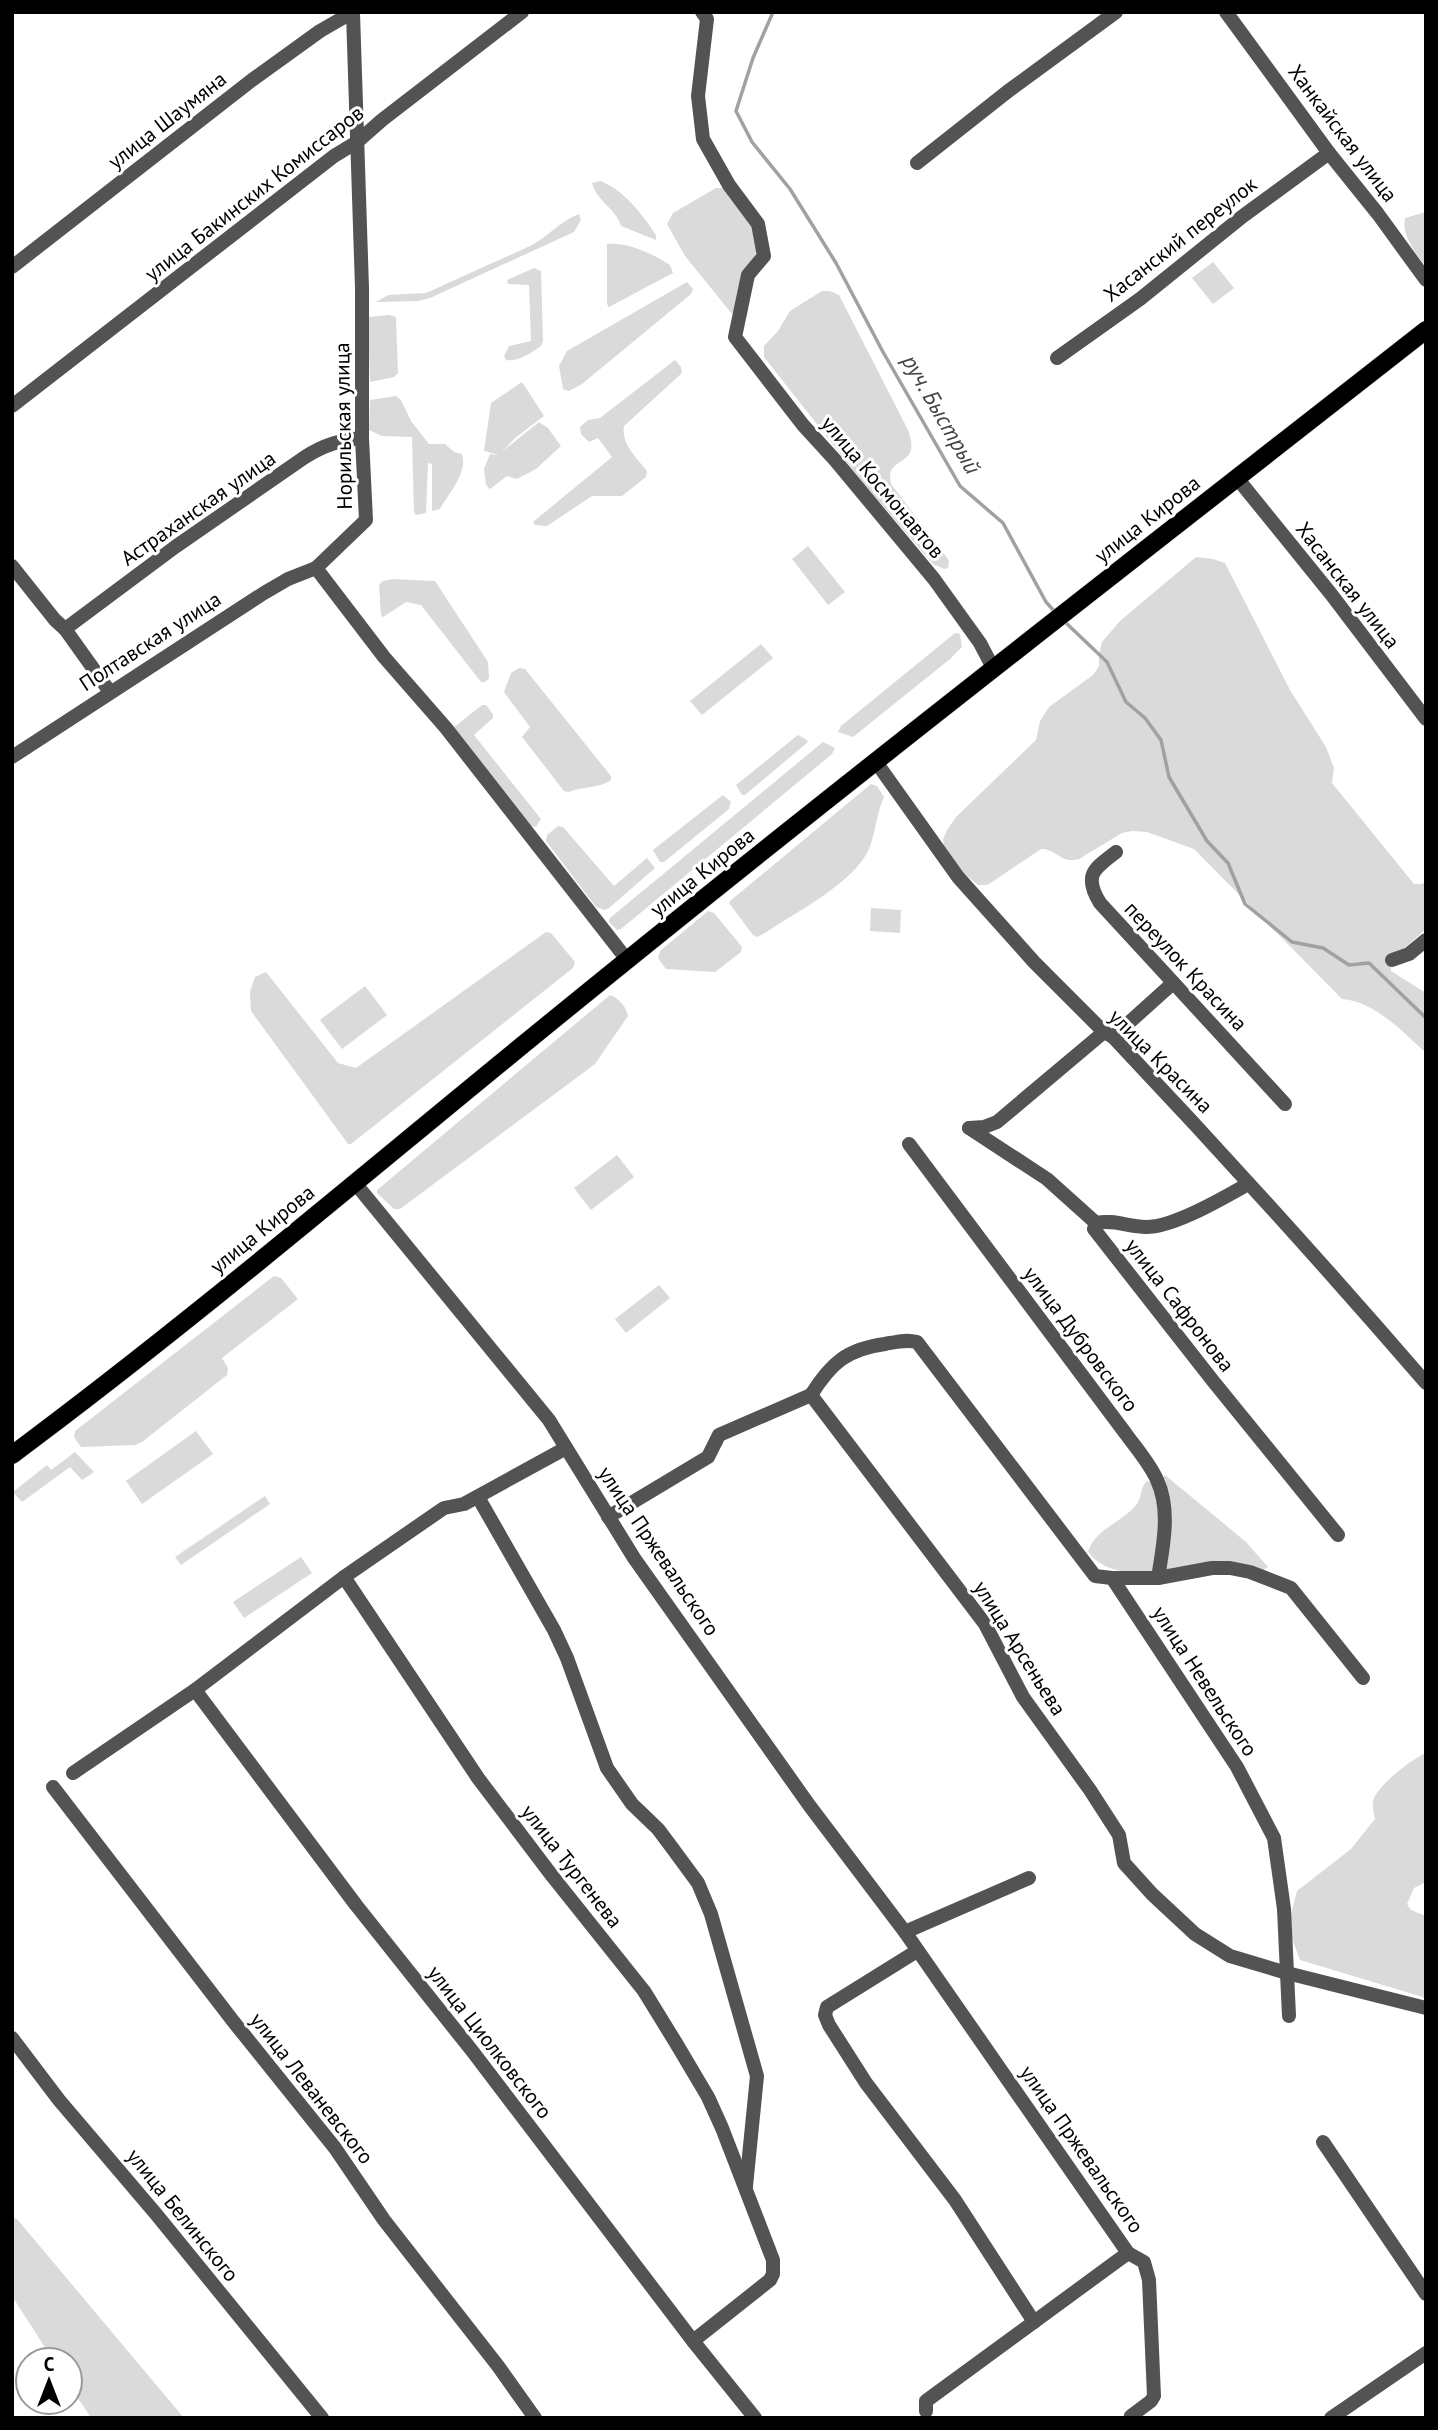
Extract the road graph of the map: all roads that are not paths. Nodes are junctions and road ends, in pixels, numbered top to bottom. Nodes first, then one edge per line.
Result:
1 (522, 12) edge
2 (702, 12) edge
3 (1116, 12) edge
4 (1226, 12) edge
5 (353, 13) edge
6 (357, 142) junction
7 (1329, 153) junction
8 (917, 163) dead end
9 (12, 267) edge
10 (1426, 280) edge
11 (1426, 330) edge
12 (1057, 358) dead end
13 (12, 406) edge
14 (362, 438) junction
15 (1237, 478) junction
16 (12, 566) edge
17 (316, 568) junction
18 (65, 629) junction
19 (993, 668) junction
20 (110, 692) junction
21 (1419, 700) edge
22 (1426, 719) edge
23 (12, 758) edge
24 (876, 762) junction
25 (1116, 852) dead end
26 (1426, 940) edge
27 (1392, 960) dead end
28 (628, 961) junction
29 (1173, 983) junction
30 (1108, 1035) junction
31 (1284, 1104) dead end
32 (909, 1144) dead end
33 (355, 1183) junction
34 (1248, 1184) junction
35 (1096, 1223) junction
36 (1426, 1383) edge
37 (811, 1395) junction
38 (566, 1448) junction
39 (12, 1455) edge
40 (478, 1497) junction
41 (608, 1517) junction
42 (1338, 1535) dead end
43 (344, 1577) junction
44 (1112, 1578) junction
45 (1158, 1578) junction
46 (1363, 1678) dead end
47 (195, 1690) junction
48 (72, 1773) dead end
49 (53, 1787) dead end
50 (1028, 1878) dead end
51 (905, 1931) junction
52 (917, 1951) junction
53 (1287, 1973) junction
54 (1426, 2008) edge
55 (1289, 2016) dead end
56 (12, 2038) edge
57 (1323, 2142) dead end
58 (746, 2191) junction
59 (1128, 2253) junction
60 (1426, 2294) edge
61 (1034, 2322) junction
62 (692, 2341) junction
63 (1426, 2353) edge
64 (926, 2412) dead end
65 (322, 2418) edge
66 (536, 2418) edge
67 (755, 2418) edge
68 (1132, 2418) edge
69 (1331, 2418) edge

1 - 6 street, улица Бакинских Комиссаров
2 - 19 street, улица Космонавтов
3 - 8 street
4 - 7 street, Ханкайская улица
5 - 6 street, Норильская улица
5 - 9 street, улица Шаумяна
6 - 13 street, улица Бакинских Комиссаров
6 - 14 street, Норильская улица
7 - 10 street, Ханкайская улица
7 - 12 street, Хасанский переулок
11 - 15 main road, улица Кирова
14 - 17 street, Норильская улица
14 - 18 street, Астраханская улица
15 - 19 main road, улица Кирова
15 - 21 street, Хасанская улица
16 - 18 street
17 - 20 street, Полтавская улица
17 - 28 street
18 - 20 street
19 - 24 main road, улица Кирова
20 - 23 street, Полтавская улица
21 - 22 street, Хасанская улица
24 - 28 main road, улица Кирова
24 - 30 street, улица Красина
25 - 29 street, переулок Красина
26 - 27 street
28 - 33 main road, улица Кирова
29 - 30 street
29 - 31 street, переулок Красина
30 - 34 street, улица Красина
30 - 35 street, улица Сафронова
32 - 45 street, улица Дубровского
33 - 38 street, улица Пржевальского
33 - 39 main road, улица Кирова
34 - 35 street
34 - 36 street, улица Красина
35 - 42 street, улица Сафронова
37 - 41 street
37 - 44 street, улица Невельского
37 - 53 street, улица Арсеньева
38 - 40 street
38 - 41 street, улица Пржевальского
40 - 43 street
40 - 58 street
41 - 51 street, улица Пржевальского
43 - 47 street
43 - 58 street, улица Тургенева
44 - 45 street
44 - 53 street, улица Невельского
45 - 46 street
47 - 48 street
47 - 62 street, улица Циолковского
49 - 66 street, улица Леваневского
50 - 51 street
51 - 52 street, улица Пржевальского
52 - 59 street, улица Пржевальского
52 - 61 street
53 - 54 street
53 - 55 street
56 - 65 street, улица Белинского
57 - 60 street
58 - 62 street, улица Тургенева
59 - 61 street
59 - 68 street, улица Пржевальского
61 - 64 street
62 - 67 street, улица Циолковского
63 - 69 street

